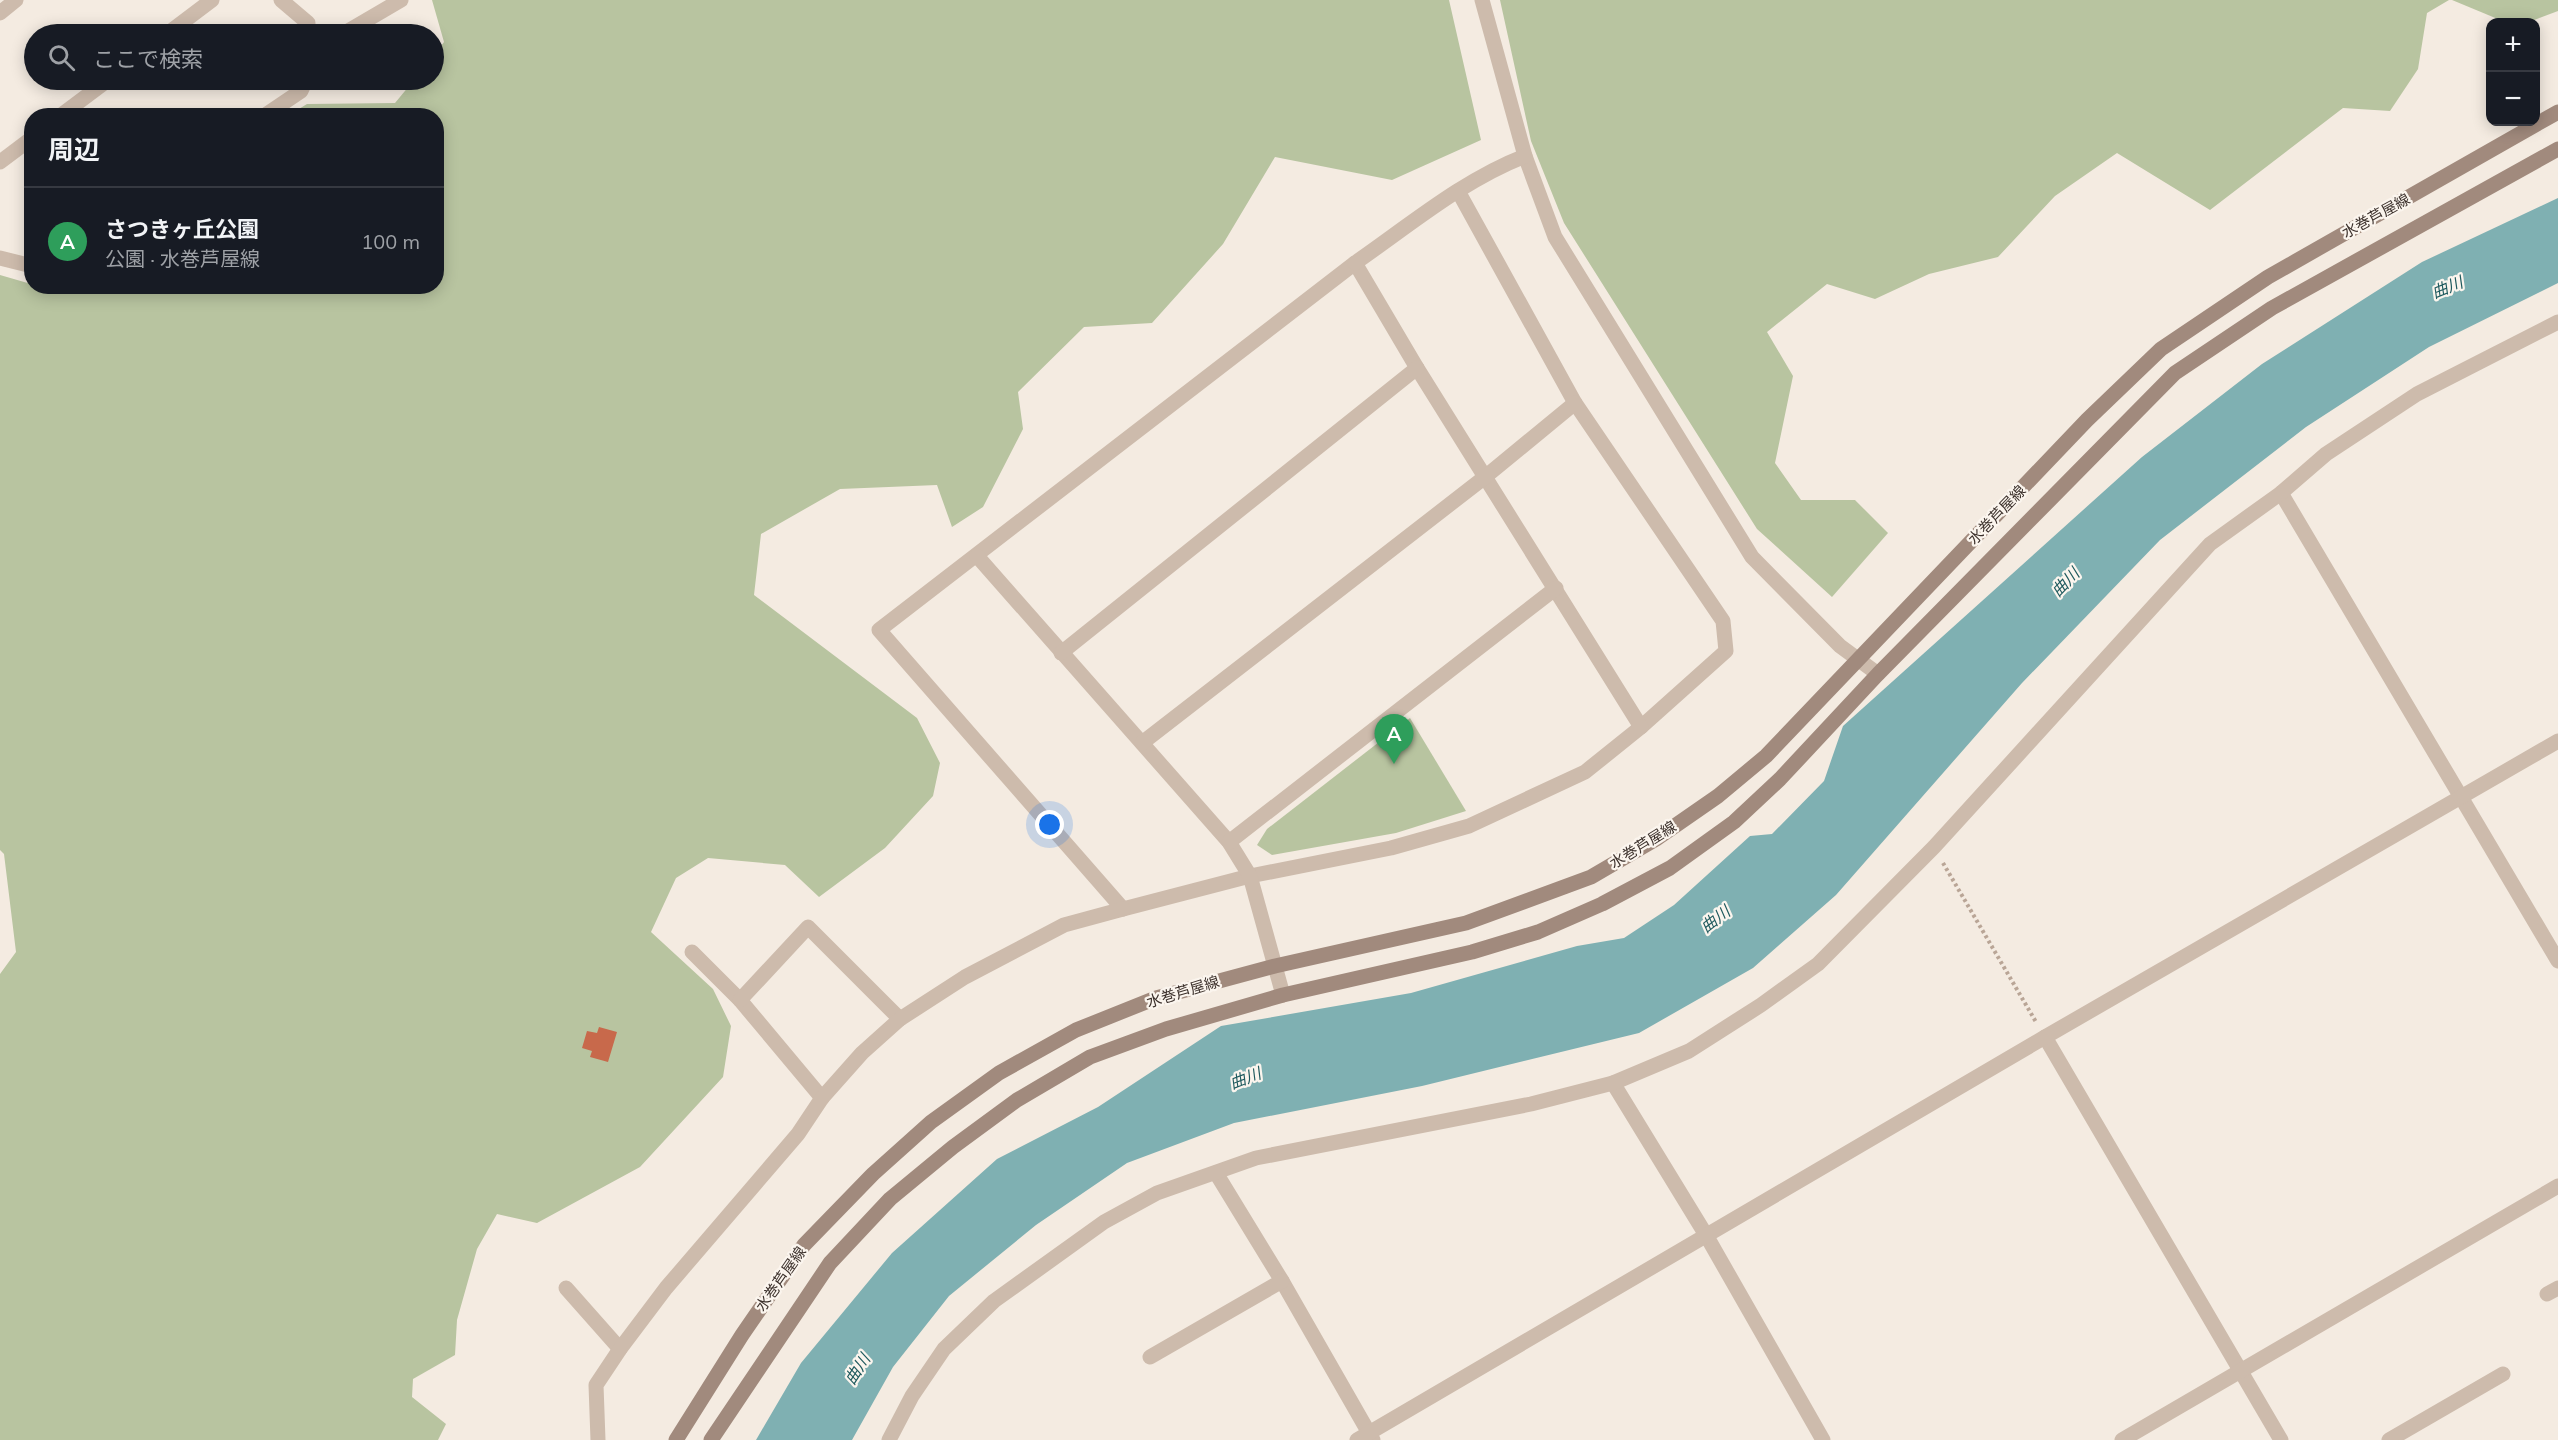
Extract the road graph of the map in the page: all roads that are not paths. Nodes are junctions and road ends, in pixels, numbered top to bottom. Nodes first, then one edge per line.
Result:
1 (16, 0) edge
2 (212, 0) edge
3 (281, 0) edge
4 (401, 0) edge
5 (1482, 0) edge
6 (0, 13) edge
7 (180, 24) edge
8 (308, 24) edge
9 (360, 24) edge
10 (95, 90) edge
11 (301, 90) edge
12 (71, 108) edge
13 (276, 108) edge
14 (2558, 112) edge
15 (24, 144) edge
16 (2558, 149) edge
17 (1525, 156) junction
18 (0, 162) edge
19 (1458, 191) junction
20 (0, 258) edge
21 (1355, 263) junction
22 (24, 264) edge
23 (2558, 322) edge
24 (1417, 368) junction
25 (1575, 403) junction
26 (1485, 477) junction
27 (2281, 493) junction
28 (977, 556) junction
29 (1556, 588) junction
30 (1061, 653) junction
31 (1859, 660) junction
32 (1878, 674) junction
33 (1641, 727) junction
34 (2558, 741) edge
35 (1142, 743) junction
36 (2463, 798) junction
37 (1229, 842) junction
38 (1250, 876) junction
39 (1123, 909) junction
40 (692, 952) dead end
41 (2558, 961) edge
42 (1275, 966) junction
43 (1283, 995) junction
44 (740, 1000) junction
45 (900, 1019) junction
46 (2045, 1037) junction
47 (1613, 1083) junction
48 (822, 1098) junction
49 (1216, 1173) junction
50 (2558, 1186) edge
51 (1706, 1235) junction
52 (1282, 1281) junction
53 (566, 1288) dead end
54 (620, 1349) junction
55 (1150, 1357) dead end
56 (2241, 1371) junction
57 (2503, 1374) dead end
58 (1366, 1438) edge
59 (598, 1440) edge
60 (676, 1440) edge
61 (711, 1440) edge
62 (889, 1440) edge
63 (1823, 1440) edge
64 (2122, 1440) edge
65 (2281, 1440) edge
66 (2390, 1440) edge

1 - 6 street
2 - 7 street
3 - 8 street
4 - 9 street
5 - 17 street
10 - 12 street
11 - 13 street
14 - 31 main road, 水巻芦屋線
15 - 18 street
16 - 32 main road, 水巻芦屋線
17 - 19 street
17 - 31 street
19 - 21 street
19 - 25 street
20 - 22 street
21 - 24 street
21 - 28 street
23 - 27 street
24 - 26 street
24 - 30 street
25 - 26 street
25 - 33 street
26 - 29 street
26 - 35 street
27 - 36 street
27 - 47 street
28 - 30 street
28 - 39 street
29 - 33 street
29 - 37 street
30 - 35 street
31 - 32 street
31 - 42 main road, 水巻芦屋線
32 - 43 main road, 水巻芦屋線
33 - 38 street
34 - 36 street
35 - 37 street
36 - 41 street
36 - 46 street
37 - 38 street
38 - 39 street
38 - 42 street
39 - 45 street
40 - 44 street
42 - 43 street
42 - 60 main road, 水巻芦屋線
43 - 61 main road, 水巻芦屋線
44 - 45 street
44 - 48 street
45 - 48 street
46 - 51 street
46 - 56 street
47 - 49 street
47 - 51 street
48 - 54 street
49 - 52 street
49 - 62 street
50 - 56 street
51 - 58 street
51 - 63 street
52 - 55 street
52 - 58 street
53 - 54 street
54 - 59 street
56 - 64 street
56 - 65 street
57 - 66 street

